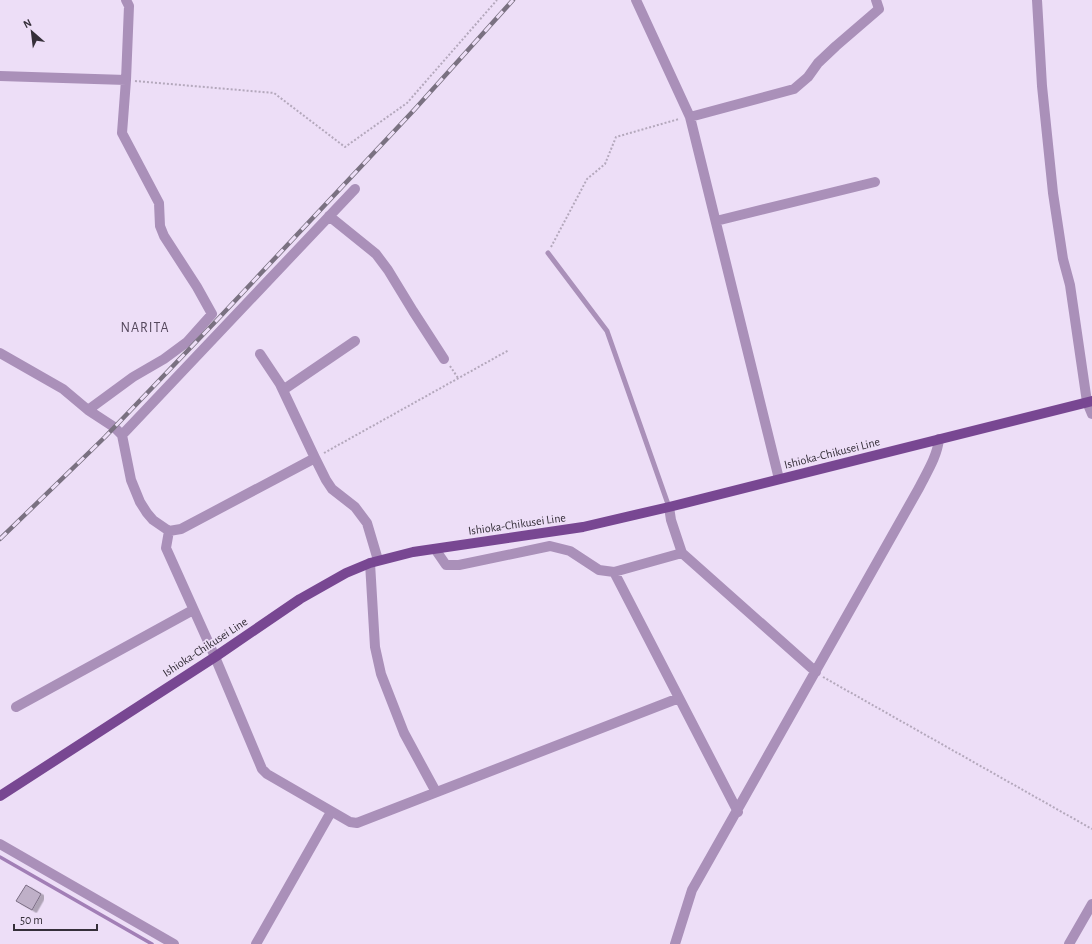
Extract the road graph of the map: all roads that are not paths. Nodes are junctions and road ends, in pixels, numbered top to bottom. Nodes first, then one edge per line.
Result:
1 (126, 0) edge
2 (636, 0) edge
3 (876, 0) edge
4 (1037, 0) edge
5 (0, 76) edge
6 (126, 80) junction
7 (690, 117) junction
8 (875, 182) dead end
9 (355, 189) dead end
10 (329, 216) junction
11 (716, 221) junction
12 (548, 253) road end
13 (355, 341) dead end
14 (0, 353) edge
15 (260, 354) dead end
16 (444, 359) road end
17 (283, 390) junction
18 (1090, 401) edge
19 (88, 410) junction
20 (1092, 414) edge
21 (122, 435) junction
22 (939, 439) junction
23 (314, 458) junction
24 (779, 479) junction
25 (669, 507) junction
26 (169, 532) junction
27 (435, 549) junction
28 (682, 553) junction
29 (374, 562) junction
30 (614, 572) junction
31 (193, 610) junction
32 (214, 657) junction
33 (816, 672) junction
34 (680, 698) junction
35 (16, 706) dead end
36 (436, 792) junction
37 (0, 796) edge
38 (331, 812) junction
39 (738, 812) junction
40 (0, 844) edge
41 (1092, 904) edge
42 (174, 944) edge
43 (256, 944) edge
44 (675, 944) edge
45 (1069, 944) edge

1 - 6 street
2 - 7 street
3 - 7 street
4 - 18 street
5 - 6 street
6 - 19 street
7 - 11 street
8 - 11 street
9 - 10 street
10 - 16 street
10 - 21 street
11 - 24 street
12 - 25 lane
13 - 17 street
14 - 19 street
15 - 17 street
17 - 23 street
18 - 20 street
18 - 22 main road, Ishioka-Chikusei Line
19 - 21 street
21 - 26 street
22 - 24 main road, Ishioka-Chikusei Line
22 - 33 street
23 - 26 street
23 - 29 street
24 - 25 main road, Ishioka-Chikusei Line
25 - 27 main road, Ishioka-Chikusei Line
25 - 28 street
26 - 31 street
27 - 29 main road, Ishioka-Chikusei Line
27 - 30 street
28 - 30 street
28 - 33 street
29 - 32 main road, Ishioka-Chikusei Line
29 - 36 street
30 - 34 street
31 - 32 street
31 - 35 street
32 - 37 main road, Ishioka-Chikusei Line
32 - 38 street
33 - 39 street
34 - 36 street
34 - 39 street
36 - 38 street
38 - 43 street
39 - 44 street
40 - 42 street
41 - 45 street

